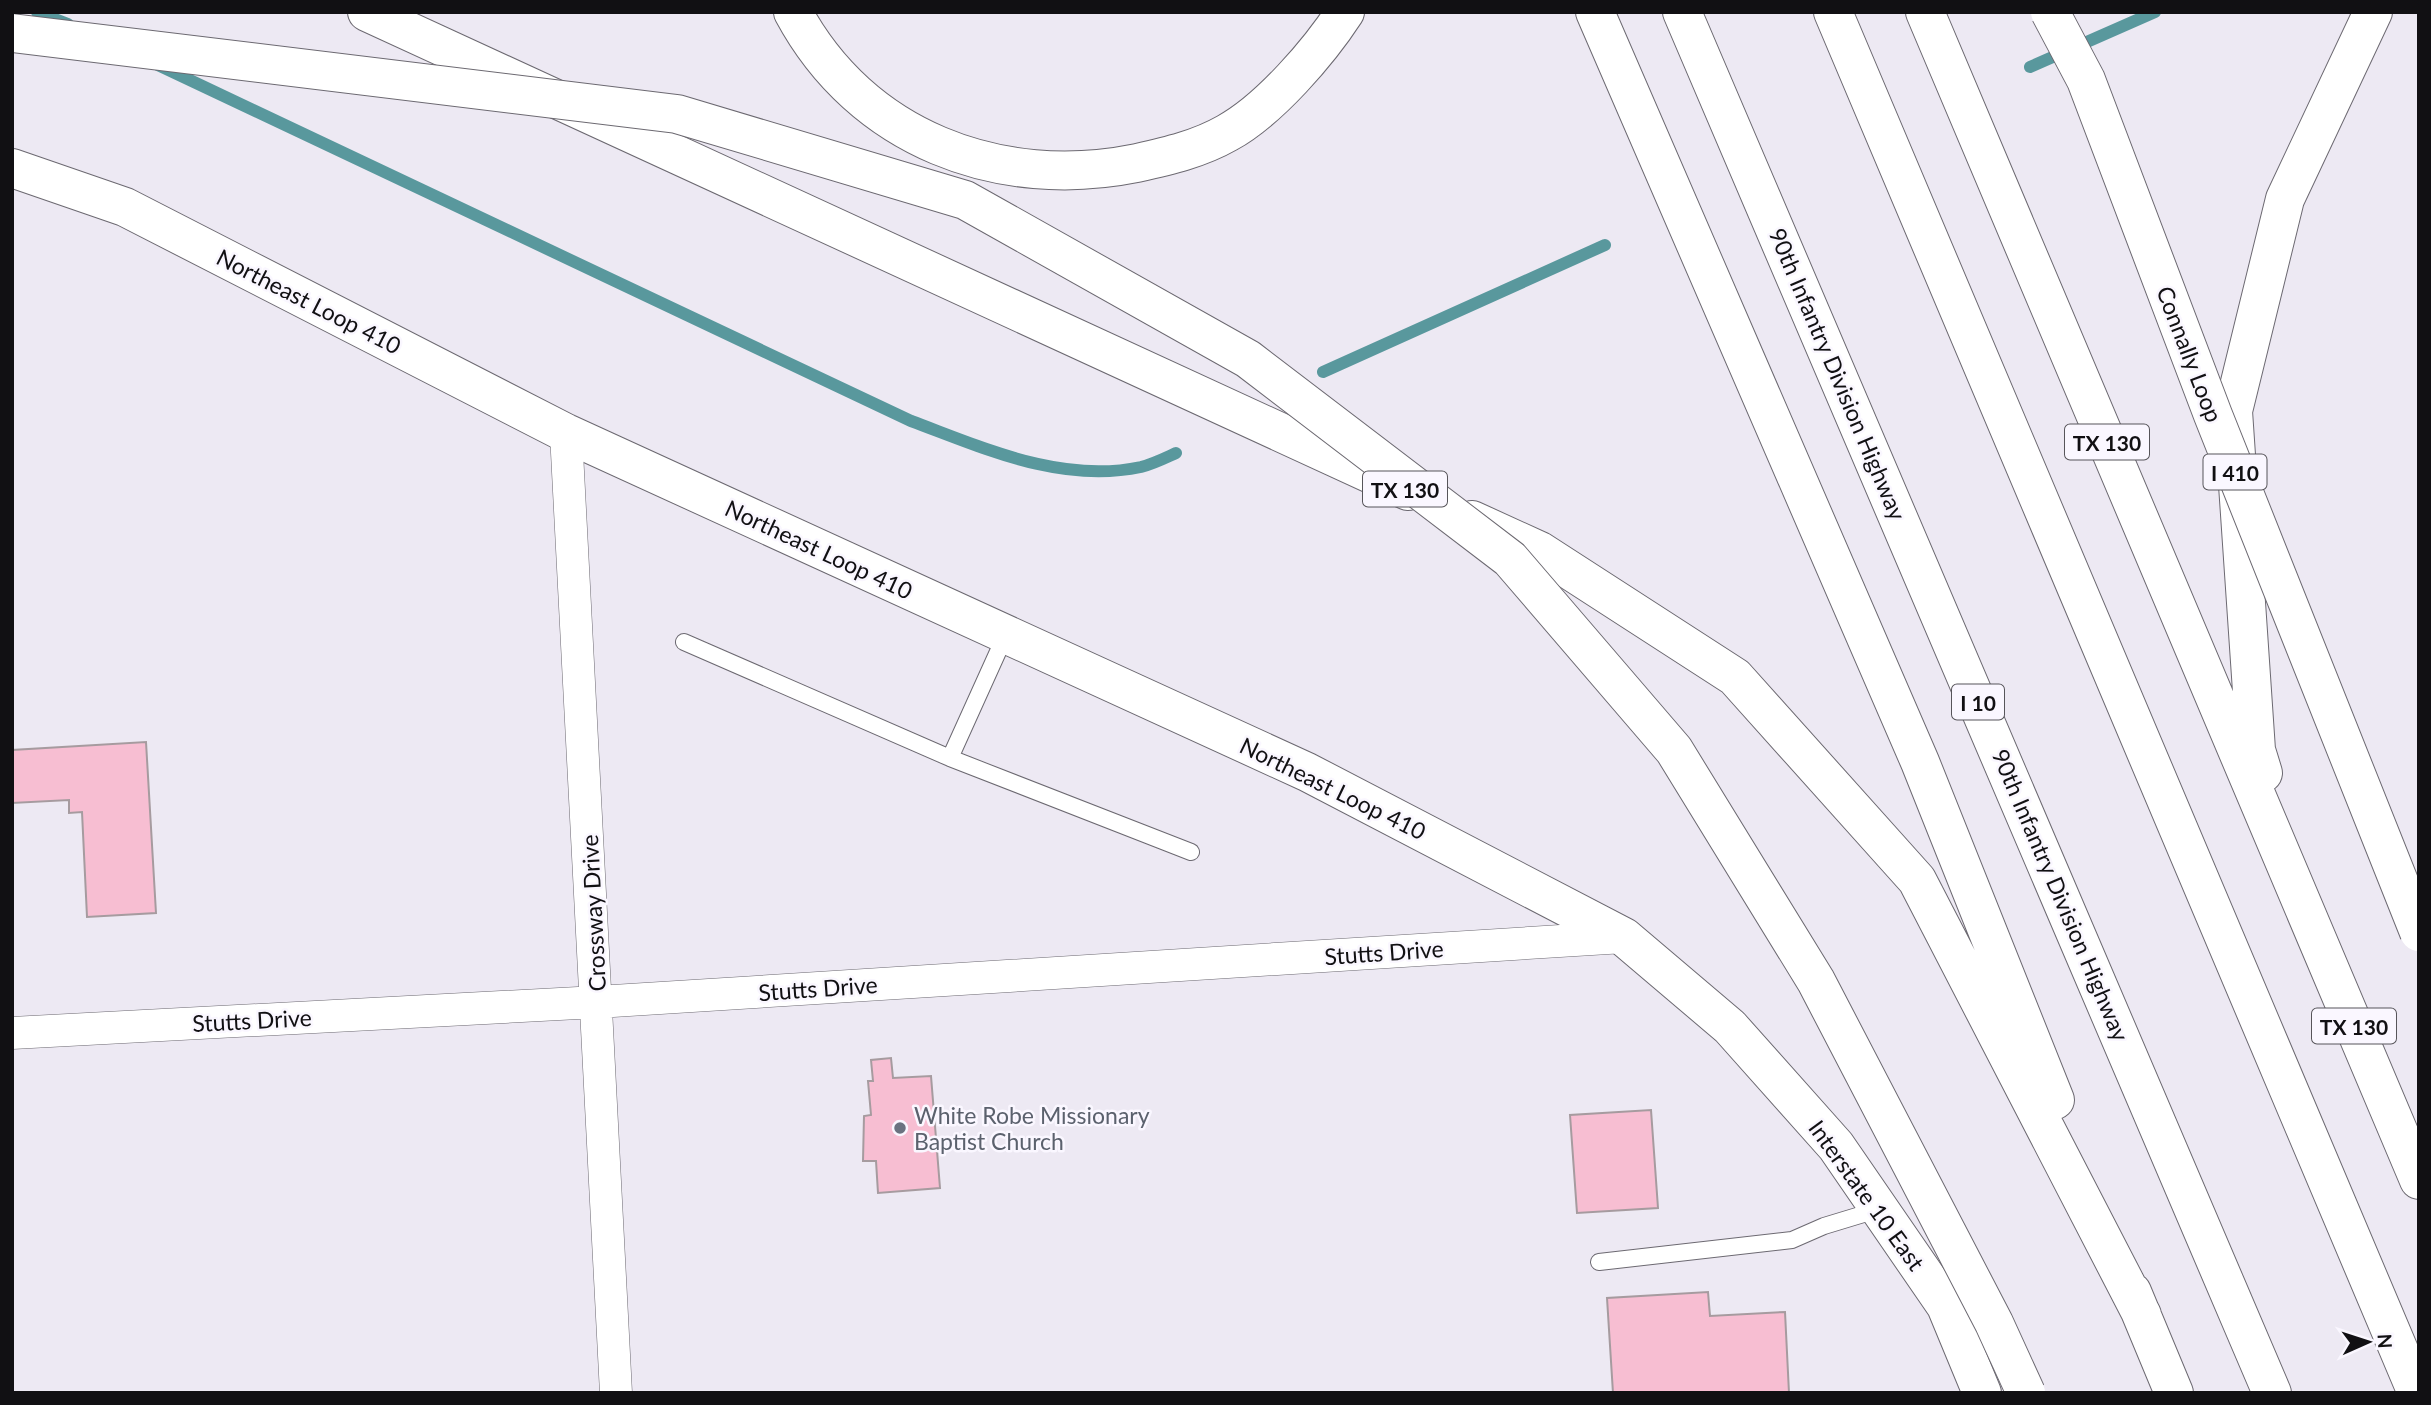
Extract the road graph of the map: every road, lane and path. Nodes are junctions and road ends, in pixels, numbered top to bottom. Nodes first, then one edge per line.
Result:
1 (367, 12) edge
2 (793, 12) edge
3 (1345, 12) edge
4 (1595, 12) edge
5 (1682, 12) edge
6 (1833, 12) edge
7 (1925, 12) edge
8 (2050, 12) edge
9 (2373, 12) edge
10 (12, 33) edge
11 (12, 168) edge
12 (566, 433) junction
13 (1006, 634) junction
14 (684, 642) dead end
15 (950, 758) junction
16 (1191, 852) dead end
17 (2290, 873) junction
18 (2419, 932) edge
19 (1624, 937) junction
20 (597, 1002) junction
21 (12, 1033) edge
22 (2419, 1180) edge
23 (1880, 1209) junction
24 (1599, 1262) dead end
25 (2142, 1315) junction
26 (616, 1393) edge
27 (1982, 1393) edge
28 (2026, 1393) edge
29 (2174, 1393) edge
30 (2272, 1393) edge
31 (2417, 1393) edge

1 - 25 main road, TX 130
2 - 3 main road
4 - 25 main road
5 - 30 main road, 90th Infantry Division Highway / I 10
6 - 31 main road
7 - 17 main road, TX 130
8 - 18 main road, Connally Loop / I 410, bridge
9 - 17 main road
10 - 28 main road, bridge
11 - 12 main road, Northeast Loop 410
12 - 13 main road, Northeast Loop 410
12 - 20 street, Crossway Drive
13 - 15 lane
13 - 19 main road, Northeast Loop 410
14 - 15 lane
15 - 16 lane
17 - 22 main road, TX 130
19 - 20 street, Stutts Drive
19 - 23 main road, Interstate 10 East
20 - 21 street, Stutts Drive
20 - 26 street, Crossway Drive
23 - 24 lane
23 - 27 main road, Interstate 10 East
25 - 29 main road, TX 130

